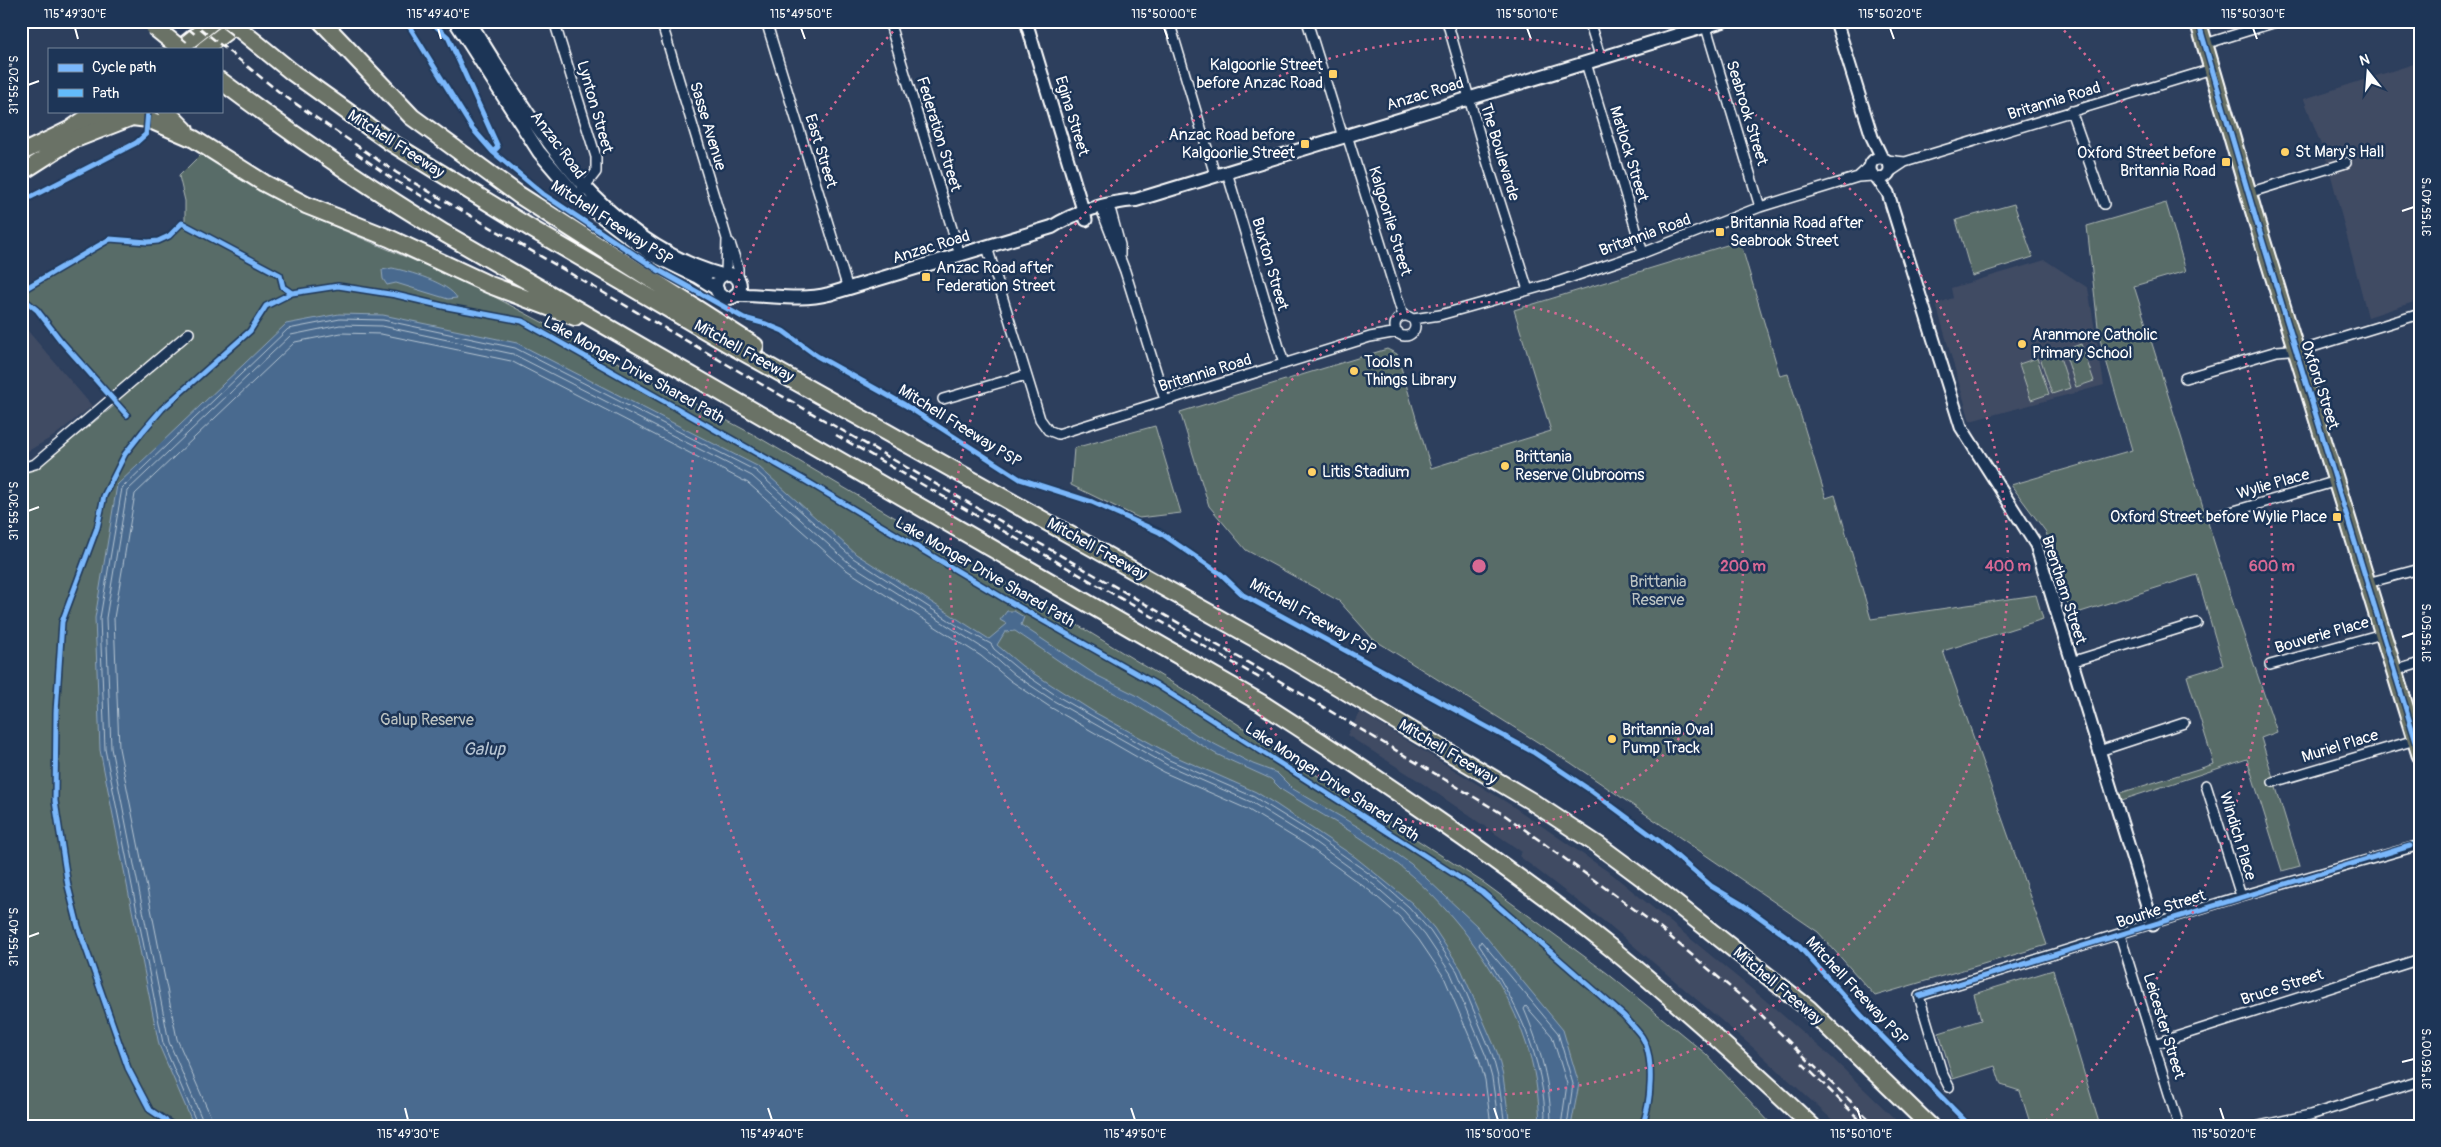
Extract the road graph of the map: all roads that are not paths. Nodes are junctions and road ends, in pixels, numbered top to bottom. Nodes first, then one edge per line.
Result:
1 (214, 21) edge
2 (229, 21) edge
3 (241, 21) edge
4 (321, 21) edge
5 (455, 21) edge
6 (469, 21) edge
7 (554, 21) edge
8 (661, 21) edge
9 (766, 21) edge
10 (889, 21) edge
11 (1026, 21) edge
12 (1169, 21) edge
13 (1307, 21) edge
14 (1447, 21) edge
15 (1589, 21) edge
16 (1723, 21) edge
17 (1836, 21) edge
18 (2198, 21) edge
19 (2279, 21) edge
20 (151, 24) edge
21 (1706, 27) junction
22 (2205, 44) junction
23 (179, 48) edge
24 (181, 48) edge
25 (205, 48) edge
26 (1600, 59) junction
27 (1586, 63) junction
28 (2212, 68) junction
29 (222, 82) edge
30 (1468, 98) junction
31 (2071, 111) junction
32 (95, 112) edge
33 (117, 112) edge
34 (167, 112) edge
35 (1345, 136) junction
36 (78, 138) junction
37 (194, 139) junction
38 (21, 153) edge
39 (2346, 162) dead end
40 (1880, 168) junction
41 (21, 173) edge
42 (1221, 173) junction
43 (581, 191) junction
44 (2248, 193) junction
45 (1136, 200) junction
46 (2104, 204) dead end
47 (1760, 207) junction
48 (1107, 213) junction
49 (1086, 216) junction
50 (987, 247) junction
51 (1643, 253) junction
52 (960, 255) junction
53 (732, 277) junction
54 (717, 289) junction
55 (848, 289) junction
56 (1528, 290) junction
57 (759, 294) junction
58 (735, 296) junction
59 (2420, 314) edge
60 (1403, 316) junction
61 (1414, 324) junction
62 (1397, 328) junction
63 (189, 333) dead end
64 (622, 334) junction
65 (2295, 349) junction
66 (1284, 364) junction
67 (1026, 374) junction
68 (2185, 378) dead end
69 (943, 399) dead end
70 (1165, 400) junction
71 (887, 431) junction
72 (21, 468) edge
73 (2338, 481) junction
74 (2217, 516) dead end
75 (2420, 568) edge
76 (2367, 583) junction
77 (2197, 623) dead end
78 (2382, 634) junction
79 (2071, 662) junction
80 (2420, 663) edge
81 (2270, 665) dead end
82 (2394, 671) junction
83 (2184, 723) dead end
84 (2415, 740) junction
85 (2098, 751) junction
86 (2420, 755) edge
87 (2274, 782) dead end
88 (2206, 785) dead end
89 (2420, 840) edge
90 (2415, 845) edge
91 (2241, 896) junction
92 (2152, 925) junction
93 (2120, 935) junction
94 (2420, 958) edge
95 (2154, 1044) junction
96 (2420, 1081) edge
97 (1888, 1084) junction
98 (1949, 1087) dead end
99 (1792, 1107) junction
100 (1806, 1126) edge
101 (1812, 1126) edge
102 (1930, 1126) edge
103 (1940, 1126) edge
104 (2179, 1126) edge
105 (2259, 1126) edge

1 - 24 main road
2 - 71 highway, Mitchell Freeway, bridge
3 - 25 main road
4 - 71 highway
5 - 43 main road, Anzac Road
6 - 43 main road, Anzac Road
7 - 43 street, Lynton Street
8 - 53 street, Sasse Avenue
9 - 55 street, East Street
10 - 52 street, Federation Street
11 - 49 street, Egina Street
12 - 42 street, Buxton Street
13 - 35 street, Kalgoorlie Street
14 - 30 street, The Boulevarde
15 - 26 street
16 - 21 main road, Anzac Road
17 - 40 street, Brentham Street
18 - 22 main road, Oxford Street
19 - 22 street
20 - 23 highway, bridge
21 - 26 main road, Anzac Road
21 - 47 street, Seabrook Street
22 - 28 main road, Oxford Street
26 - 27 main road, Anzac Road
27 - 30 main road, Anzac Road
27 - 51 street, Matlock Street
28 - 31 street, Britannia Road
28 - 44 main road, Oxford Street
29 - 64 highway
30 - 35 main road, Anzac Road
30 - 56 street, The Boulevarde
31 - 40 street, Britannia Road
31 - 46 street
32 - 38 main road
33 - 36 main road
34 - 37 highway
35 - 42 main road, Anzac Road
35 - 60 street, Kalgoorlie Street
36 - 37 highway
36 - 41 main road
37 - 64 highway
39 - 44 street
40 - 47 street, Britannia Road
40 - 79 street, Brentham Street
42 - 45 main road, Anzac Road
42 - 66 street, Buxton Street
43 - 53 main road, Anzac Road
43 - 54 main road, Anzac Road
44 - 65 main road, Oxford Street
45 - 48 main road, Anzac Road
45 - 49 main road, Anzac Road
47 - 51 street, Britannia Road
48 - 49 main road, Anzac Road
48 - 70 street
49 - 50 main road, Anzac Road
50 - 52 main road, Anzac Road
50 - 67 street
51 - 56 street, Britannia Road
52 - 55 main road, Anzac Road
53 - 54 main road
53 - 57 main road, Anzac Road
53 - 58 main road
54 - 58 main road
55 - 57 main road, Anzac Road
56 - 61 street, Britannia Road
57 - 58 main road, Anzac Road
59 - 65 street
60 - 61 street
60 - 62 street
61 - 62 street, Britannia Road
62 - 66 street, Britannia Road
63 - 72 street
64 - 99 highway
65 - 68 street
65 - 73 main road, Oxford Street
66 - 70 street, Britannia Road
67 - 69 street
67 - 70 street, Britannia Road
71 - 97 highway, Mitchell Freeway
73 - 74 street, Wylie Place
73 - 76 main road, Oxford Street
75 - 76 street
76 - 78 main road, Oxford Street
77 - 79 street
78 - 81 street, Bouverie Place
78 - 82 main road, Oxford Street
79 - 85 street, Brentham Street
80 - 82 street
82 - 84 main road, Oxford Street
83 - 85 street
84 - 86 main road, Oxford Street
84 - 87 street, Muriel Place
85 - 92 street, Brentham Street
88 - 91 street, Windich Place
89 - 90 street, Bourke Street
90 - 91 street, Bourke Street
91 - 92 street, Bourke Street
92 - 93 street, Bourke Street
93 - 95 street, Leicester Street
93 - 98 street, Bourke Street
94 - 95 street, Bruce Street
95 - 104 street, Leicester Street
96 - 105 street
97 - 102 highway, Mitchell Freeway
97 - 103 highway
99 - 100 highway
99 - 101 highway

